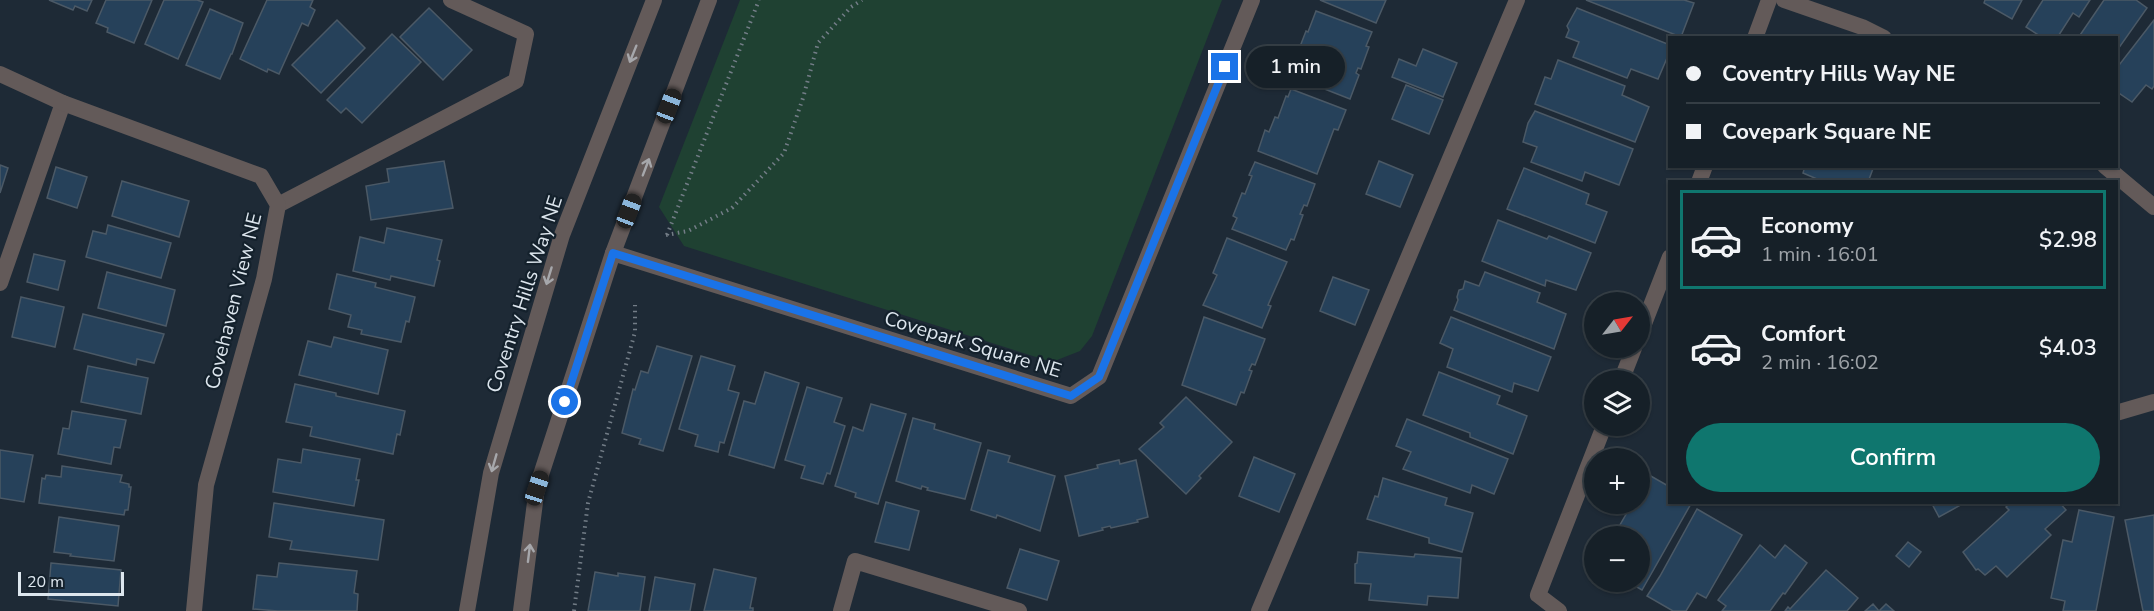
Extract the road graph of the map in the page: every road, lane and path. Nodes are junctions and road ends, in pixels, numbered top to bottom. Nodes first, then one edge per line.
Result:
1 (451, 0) edge
2 (654, 0) edge
3 (709, 0) edge
4 (759, 0) edge
5 (862, 0) edge
6 (1252, 0) edge
7 (1517, 0) edge
8 (1769, 0) edge
9 (1784, 0) edge
10 (1756, 36) edge
11 (1880, 36) edge
12 (0, 74) edge
13 (63, 103) junction
14 (2107, 168) edge
15 (278, 205) junction
16 (2154, 207) edge
17 (613, 253) junction
18 (1668, 262) edge
19 (0, 283) edge
20 (635, 305) dead end
21 (1650, 308) edge
22 (2154, 402) edge
23 (2118, 412) edge
24 (1600, 436) edge
25 (194, 611) edge
26 (467, 611) edge
27 (521, 611) edge
28 (574, 611) edge
29 (841, 611) edge
30 (1019, 611) edge
31 (1259, 611) edge
32 (1558, 611) edge

1 - 15 street
2 -> 26 street, Coventry Hills Way NE
17 -> 3 street
4 - 5 path
6 - 17 street, Covepark Square NE
7 - 31 street
8 - 10 street
9 - 11 street
12 - 13 street, Covehaven View NE
13 - 15 street, Covehaven View NE
13 - 19 street
14 - 16 street
15 - 25 street, Covehaven View NE
27 -> 17 street
18 - 21 street
20 - 28 path
22 - 23 street
24 - 32 street
29 - 30 street

